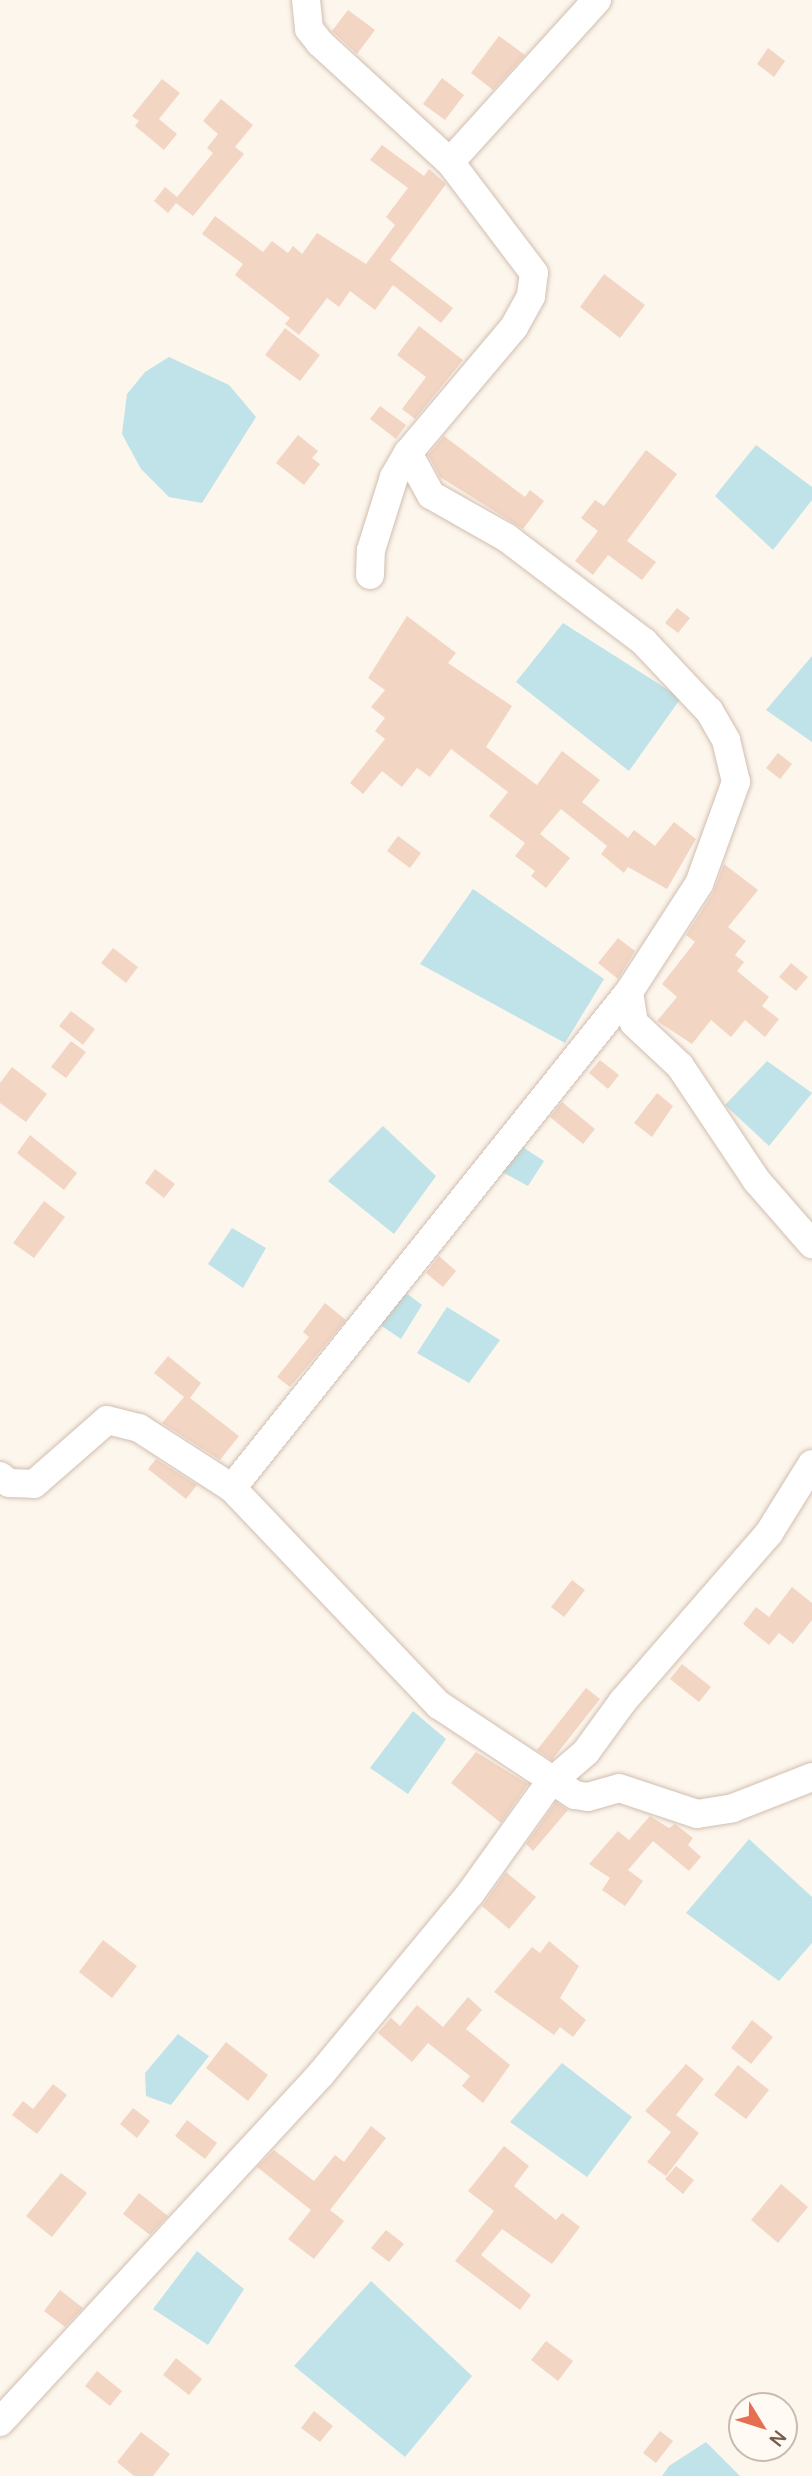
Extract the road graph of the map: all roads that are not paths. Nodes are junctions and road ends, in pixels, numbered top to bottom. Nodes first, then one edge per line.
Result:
1 (306, 0) edge
2 (597, 0) edge
3 (450, 162) junction
4 (408, 453) junction
5 (370, 575) dead end
6 (629, 992) junction
7 (812, 1244) edge
8 (812, 1464) edge
9 (0, 1476) edge
10 (232, 1488) junction
11 (812, 1777) edge
12 (554, 1782) junction
13 (0, 2422) edge

1 - 3 street
2 - 3 street
3 - 4 street
4 - 5 street
4 - 6 street
6 - 7 street
6 - 10 street
8 - 12 street
9 - 10 street
10 - 12 street
11 - 12 street
12 - 13 street

